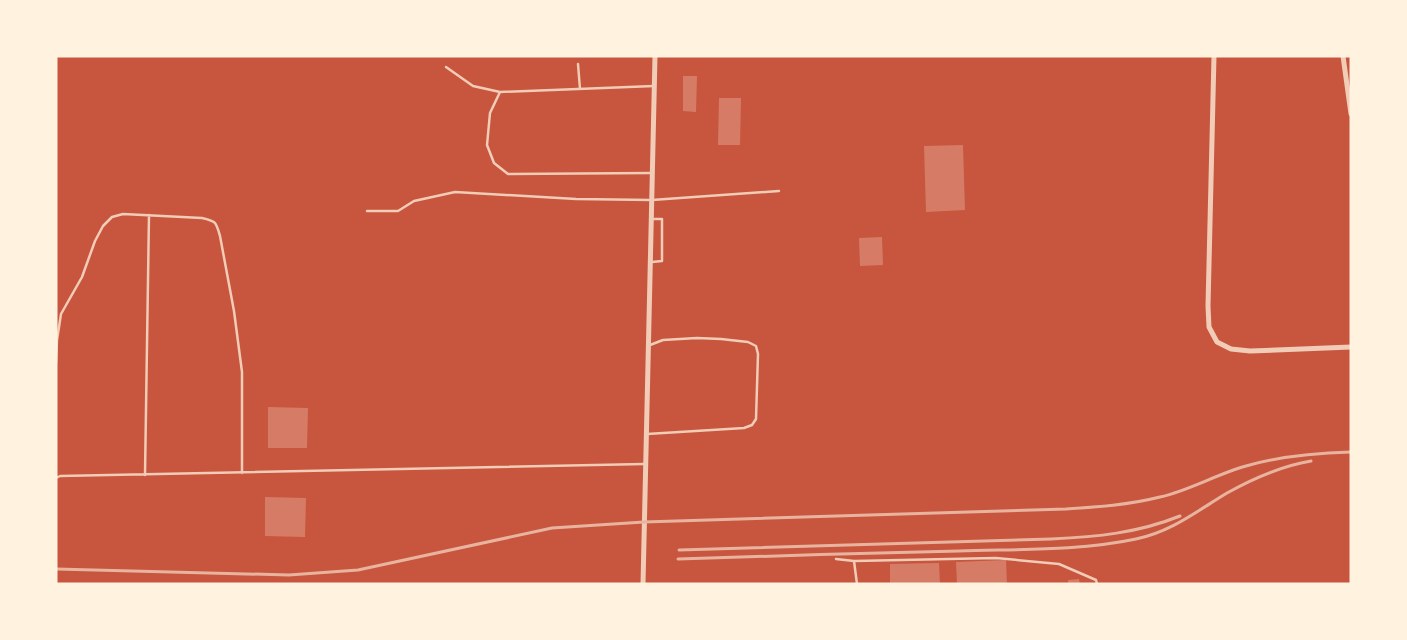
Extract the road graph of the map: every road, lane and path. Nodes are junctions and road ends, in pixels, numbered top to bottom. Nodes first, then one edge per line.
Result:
1 (655, 56) edge
2 (1214, 56) edge
3 (1343, 56) edge
4 (578, 64) dead end
5 (446, 67) dead end
6 (654, 86) junction
7 (580, 89) junction
8 (500, 92) junction
9 (1351, 114) edge
10 (652, 173) junction
11 (780, 191) dead end
12 (652, 200) junction
13 (367, 211) dead end
14 (150, 215) junction
15 (651, 219) junction
16 (650, 262) junction
17 (648, 345) junction
18 (1351, 347) edge
19 (56, 363) edge
20 (646, 434) junction
21 (646, 464) junction
22 (242, 472) junction
23 (145, 474) junction
24 (56, 478) edge
25 (836, 559) dead end
26 (854, 561) junction
27 (643, 584) edge
28 (857, 584) edge
29 (1096, 584) edge

1 - 6 street
2 - 18 street
3 - 9 street
4 - 7 lane
5 - 8 lane
6 - 7 lane
6 - 10 street
7 - 8 lane
8 - 10 lane
10 - 12 street
11 - 12 lane
12 - 13 lane
12 - 15 street
14 - 19 lane
14 - 22 lane
14 - 23 lane
15 - 16 street
15 - 16 lane
16 - 17 street
17 - 20 street
17 - 20 lane
20 - 21 street
21 - 22 lane
21 - 27 street
22 - 23 lane
23 - 24 lane
25 - 26 lane
26 - 28 lane
26 - 29 lane

